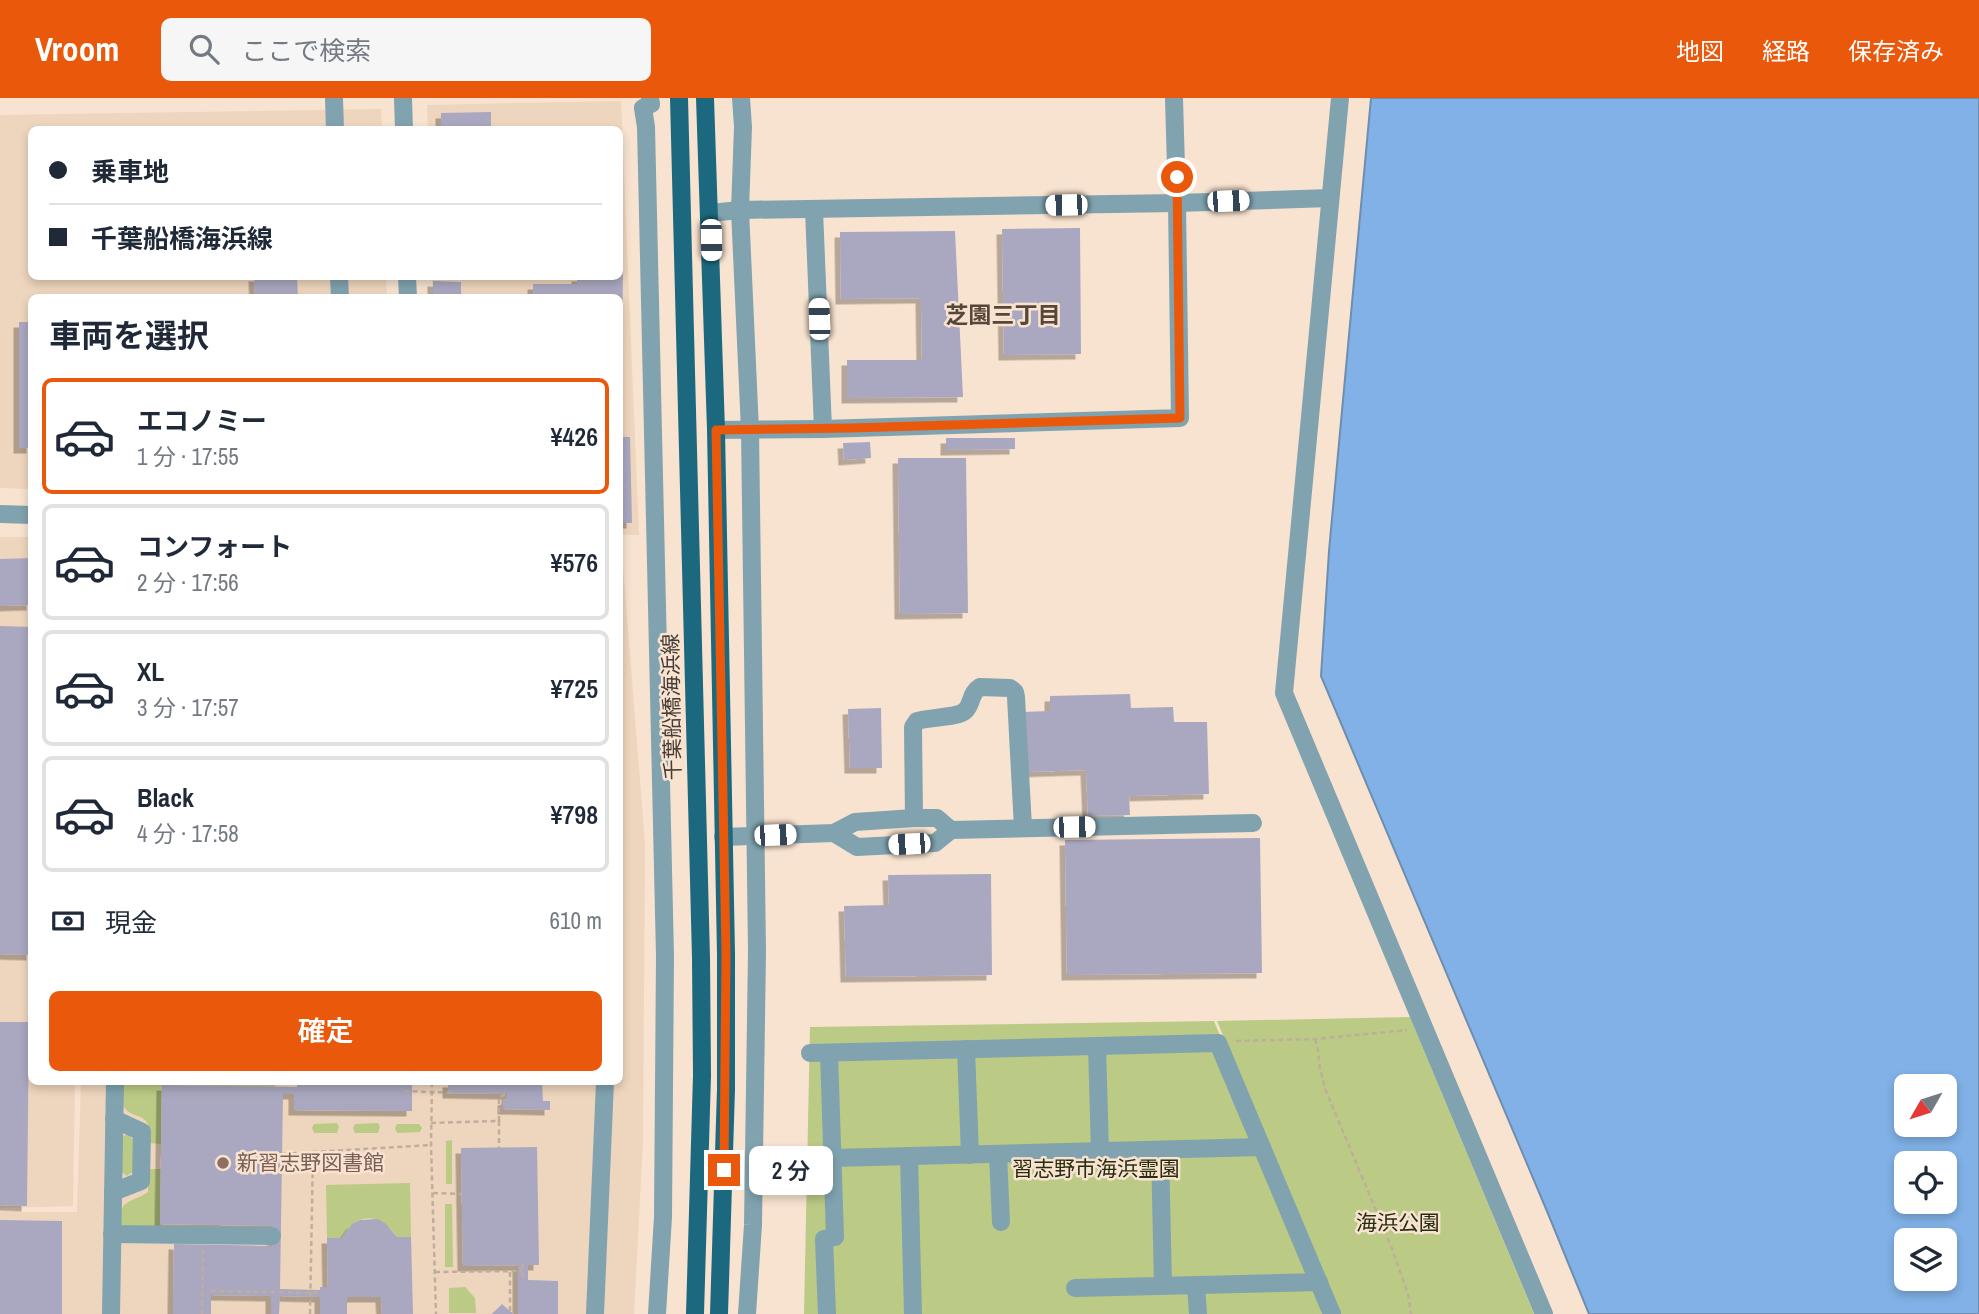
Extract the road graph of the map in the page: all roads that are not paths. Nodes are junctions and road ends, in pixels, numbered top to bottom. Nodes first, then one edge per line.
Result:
1 (334, 98) edge
2 (403, 98) edge
3 (650, 98) edge
4 (679, 98) edge
5 (705, 98) edge
6 (741, 98) edge
7 (1174, 98) edge
8 (1340, 98) edge
9 (335, 126) edge
10 (404, 126) edge
11 (1330, 198) junction
12 (1177, 203) junction
13 (740, 210) junction
14 (814, 210) junction
15 (710, 213) junction
16 (823, 429) junction
17 (716, 430) junction
18 (750, 430) junction
19 (0, 514) edge
20 (28, 515) edge
21 (914, 818) junction
22 (1253, 823) dead end
23 (1023, 828) junction
24 (951, 830) junction
25 (834, 833) junction
26 (754, 836) junction
27 (723, 837) junction
28 (1097, 1046) junction
29 (966, 1049) junction
30 (810, 1053) dead end
31 (829, 1053) junction
32 (115, 1085) edge
33 (605, 1085) edge
34 (114, 1119) junction
35 (1262, 1147) junction
36 (1160, 1150) junction
37 (1100, 1152) junction
38 (998, 1154) junction
39 (970, 1155) junction
40 (909, 1156) junction
41 (833, 1158) junction
42 (113, 1192) junction
43 (1001, 1222) dead end
44 (112, 1234) junction
45 (272, 1236) dead end
46 (1318, 1282) junction
47 (1196, 1285) junction
48 (1163, 1286) junction
49 (1075, 1288) dead end
50 (111, 1314) edge
51 (596, 1314) edge
52 (657, 1314) edge
53 (695, 1314) edge
54 (719, 1314) edge
55 (747, 1314) edge
56 (827, 1314) edge
57 (913, 1314) edge
58 (1198, 1314) edge
59 (1332, 1314) edge
60 (1544, 1314) edge

1 - 9 street
2 - 10 street
3 - 52 street
4 - 53 main road, 千葉船橋海浜線
5 - 15 main road
6 - 13 street
7 - 12 street
8 - 11 street
11 - 12 street
11 - 60 street
12 - 14 street
12 - 16 street
13 - 14 street
13 - 15 street
13 - 18 street
14 - 16 street
15 - 17 main road
16 - 18 street
17 - 18 street
17 - 27 main road
18 - 26 street
19 - 20 street
21 - 23 street
21 - 24 street
21 - 25 street
22 - 23 street
23 - 24 street
24 - 25 street
25 - 26 street
26 - 27 street
26 - 55 street
27 - 54 main road
28 - 29 street
28 - 35 street
28 - 37 street
29 - 31 street
29 - 39 street
30 - 31 street
31 - 41 street
32 - 34 street
33 - 51 street
34 - 42 street
34 - 42 street
35 - 36 street
35 - 46 street
36 - 37 street
36 - 48 street
37 - 38 street
38 - 39 street
38 - 43 street
39 - 40 street
40 - 41 street
40 - 57 street
41 - 56 street
42 - 44 street
44 - 45 street
44 - 50 street
46 - 47 street
46 - 59 street
47 - 48 street
47 - 58 street
48 - 49 street

